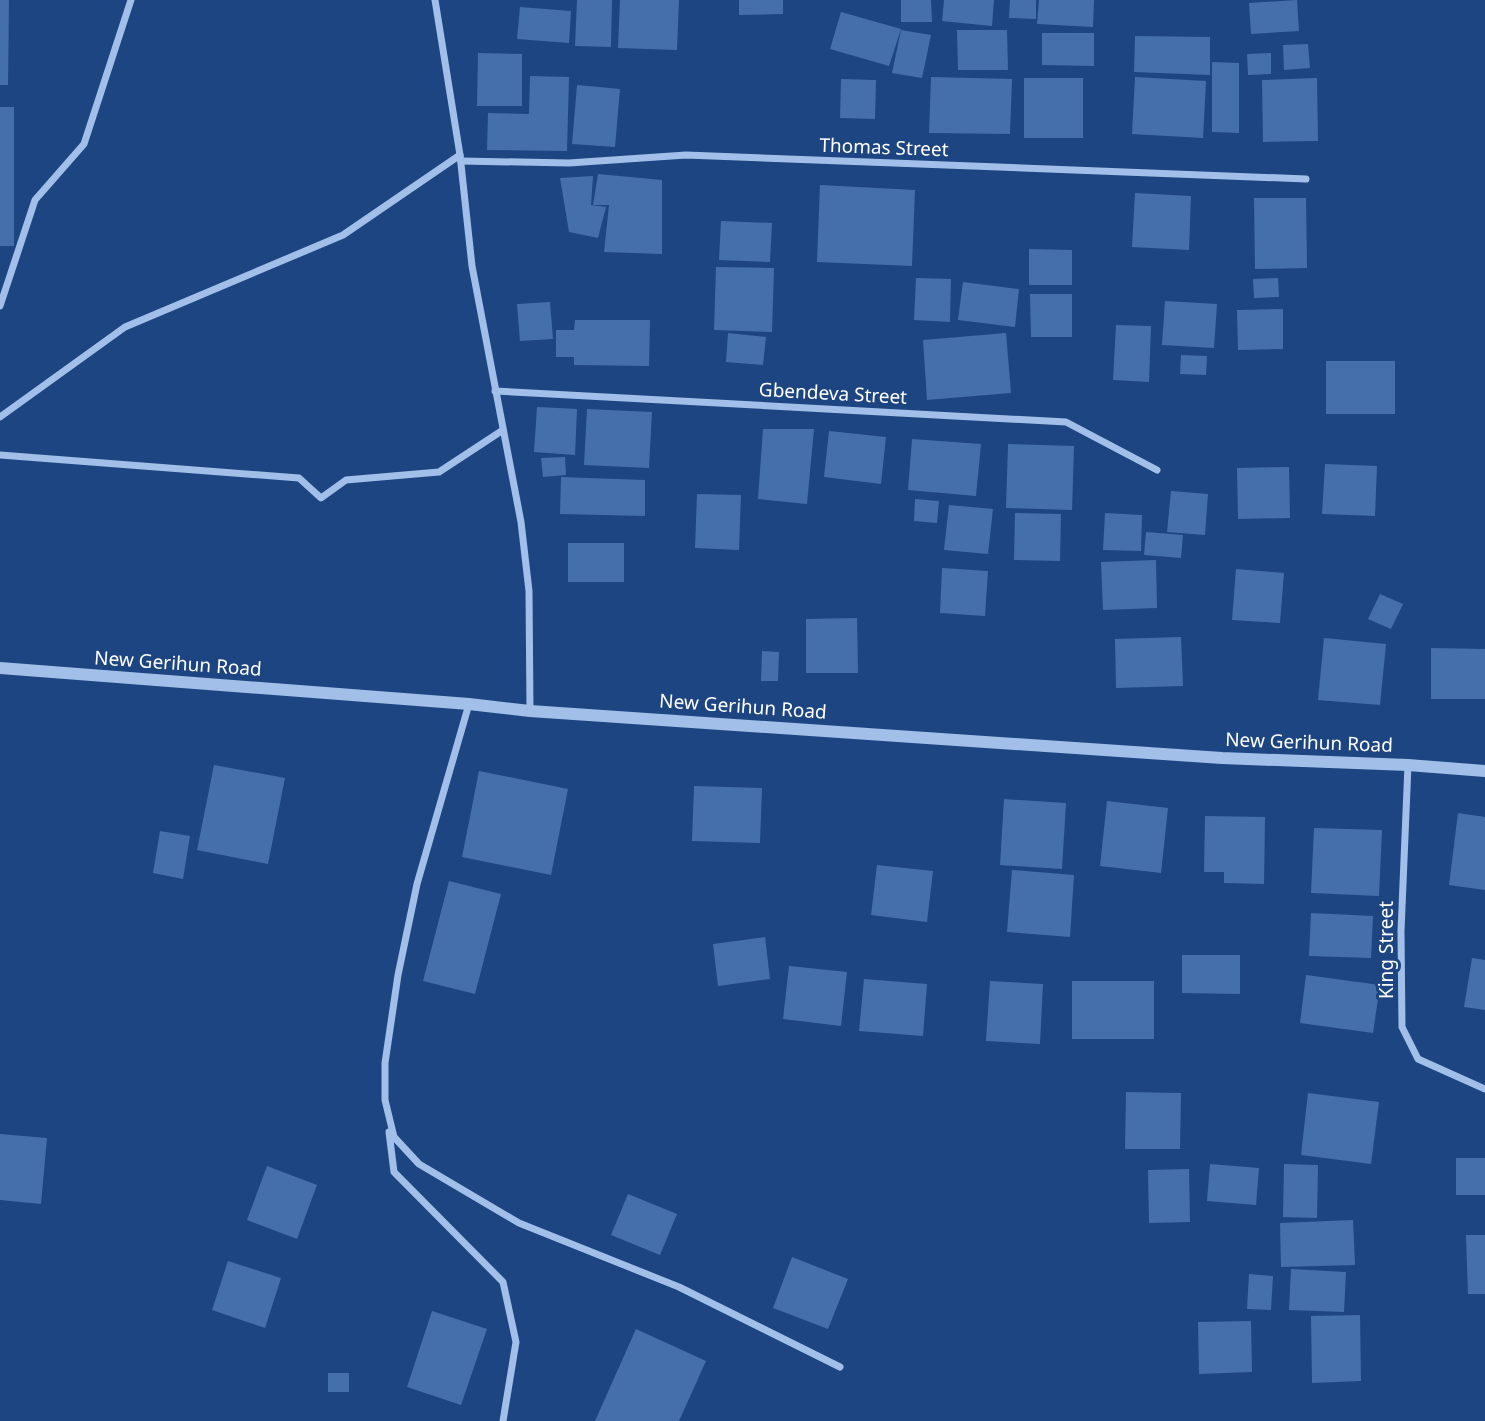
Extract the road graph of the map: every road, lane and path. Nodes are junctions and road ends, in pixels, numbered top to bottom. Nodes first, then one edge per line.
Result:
1 (131, 0) edge
2 (435, 0) edge
3 (461, 158) junction
4 (1306, 179) dead end
5 (0, 306) edge
6 (495, 391) junction
7 (0, 417) edge
8 (503, 430) junction
9 (0, 455) edge
10 (1157, 470) dead end
11 (0, 668) edge
12 (469, 704) junction
13 (530, 711) junction
14 (1408, 765) junction
15 (1485, 771) edge
16 (1485, 1088) edge
17 (385, 1100) junction
18 (840, 1367) dead end
19 (503, 1421) edge

1 - 5 street
2 - 3 street
3 - 4 street, Thomas Street
3 - 6 street
3 - 7 street
6 - 8 street
6 - 10 street, Gbendeva Street
8 - 9 street
8 - 13 street
11 - 12 street, New Gerihun Road
12 - 13 street, New Gerihun Road
12 - 17 street
13 - 14 street, New Gerihun Road
14 - 15 street, New Gerihun Road
14 - 16 street, King Street
17 - 18 street
17 - 19 street

